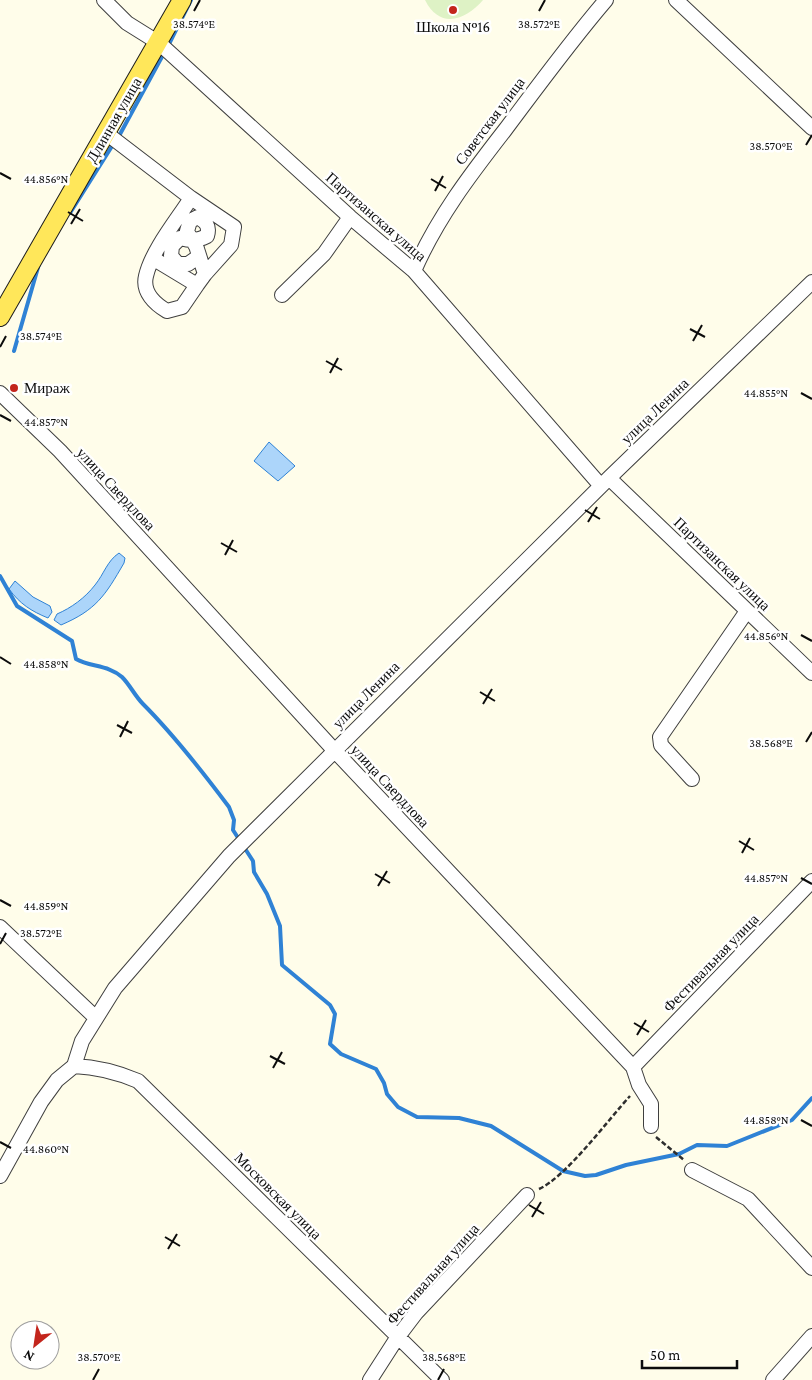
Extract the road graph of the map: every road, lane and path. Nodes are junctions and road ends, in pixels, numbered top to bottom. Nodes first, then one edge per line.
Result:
1 (104, 0) edge
2 (182, 0) edge
3 (606, 0) edge
4 (676, 0) edge
5 (159, 43) junction
6 (812, 128) edge
7 (106, 133) junction
8 (191, 198) junction
9 (350, 217) junction
10 (198, 257) junction
11 (154, 259) junction
12 (414, 270) junction
13 (201, 279) junction
14 (812, 282) edge
15 (282, 295) dead end
16 (0, 317) edge
17 (0, 393) edge
18 (605, 482) junction
19 (747, 611) junction
20 (812, 673) edge
21 (334, 750) junction
22 (692, 779) dead end
23 (812, 881) edge
24 (0, 927) edge
25 (95, 1017) junction
26 (74, 1066) junction
27 (633, 1067) junction
28 (639, 1085) junction
29 (651, 1126) joint
30 (692, 1170) joint
31 (0, 1176) edge
32 (527, 1195) joint
33 (812, 1268) edge
34 (812, 1336) edge
35 (397, 1338) junction
36 (370, 1380) edge
37 (442, 1380) edge
38 (773, 1380) edge

1 - 5 street, Партизанская улица
2 - 5 main road, Длинная улица
3 - 12 street, Советская улица
4 - 6 street
5 - 7 main road, Длинная улица
5 - 9 street, Партизанская улица
7 - 8 street
7 - 16 main road, Длинная улица
8 - 11 street
8 - 13 street
9 - 12 street, Партизанская улица
9 - 15 street
10 - 10 street
10 - 13 street
11 - 13 street
11 - 13 street
12 - 18 street, Партизанская улица
14 - 18 street, улица Ленина
17 - 21 street, улица Свердлова
18 - 19 street, Партизанская улица
18 - 21 street, улица Ленина
19 - 20 street, Партизанская улица
19 - 22 street
21 - 25 street, улица Ленина
21 - 27 street, улица Свердлова
23 - 27 street, Фестивальная улица
24 - 25 street
25 - 26 street, улица Ленина
26 - 31 street
26 - 35 street, Московская улица
27 - 28 street, улица Свердлова
28 - 29 street, улица Свердлова
28 - 32 path
29 - 30 path
30 - 33 street
32 - 35 street, Фестивальная улица
34 - 38 street
35 - 36 street, Фестивальная улица
35 - 37 street, Московская улица

